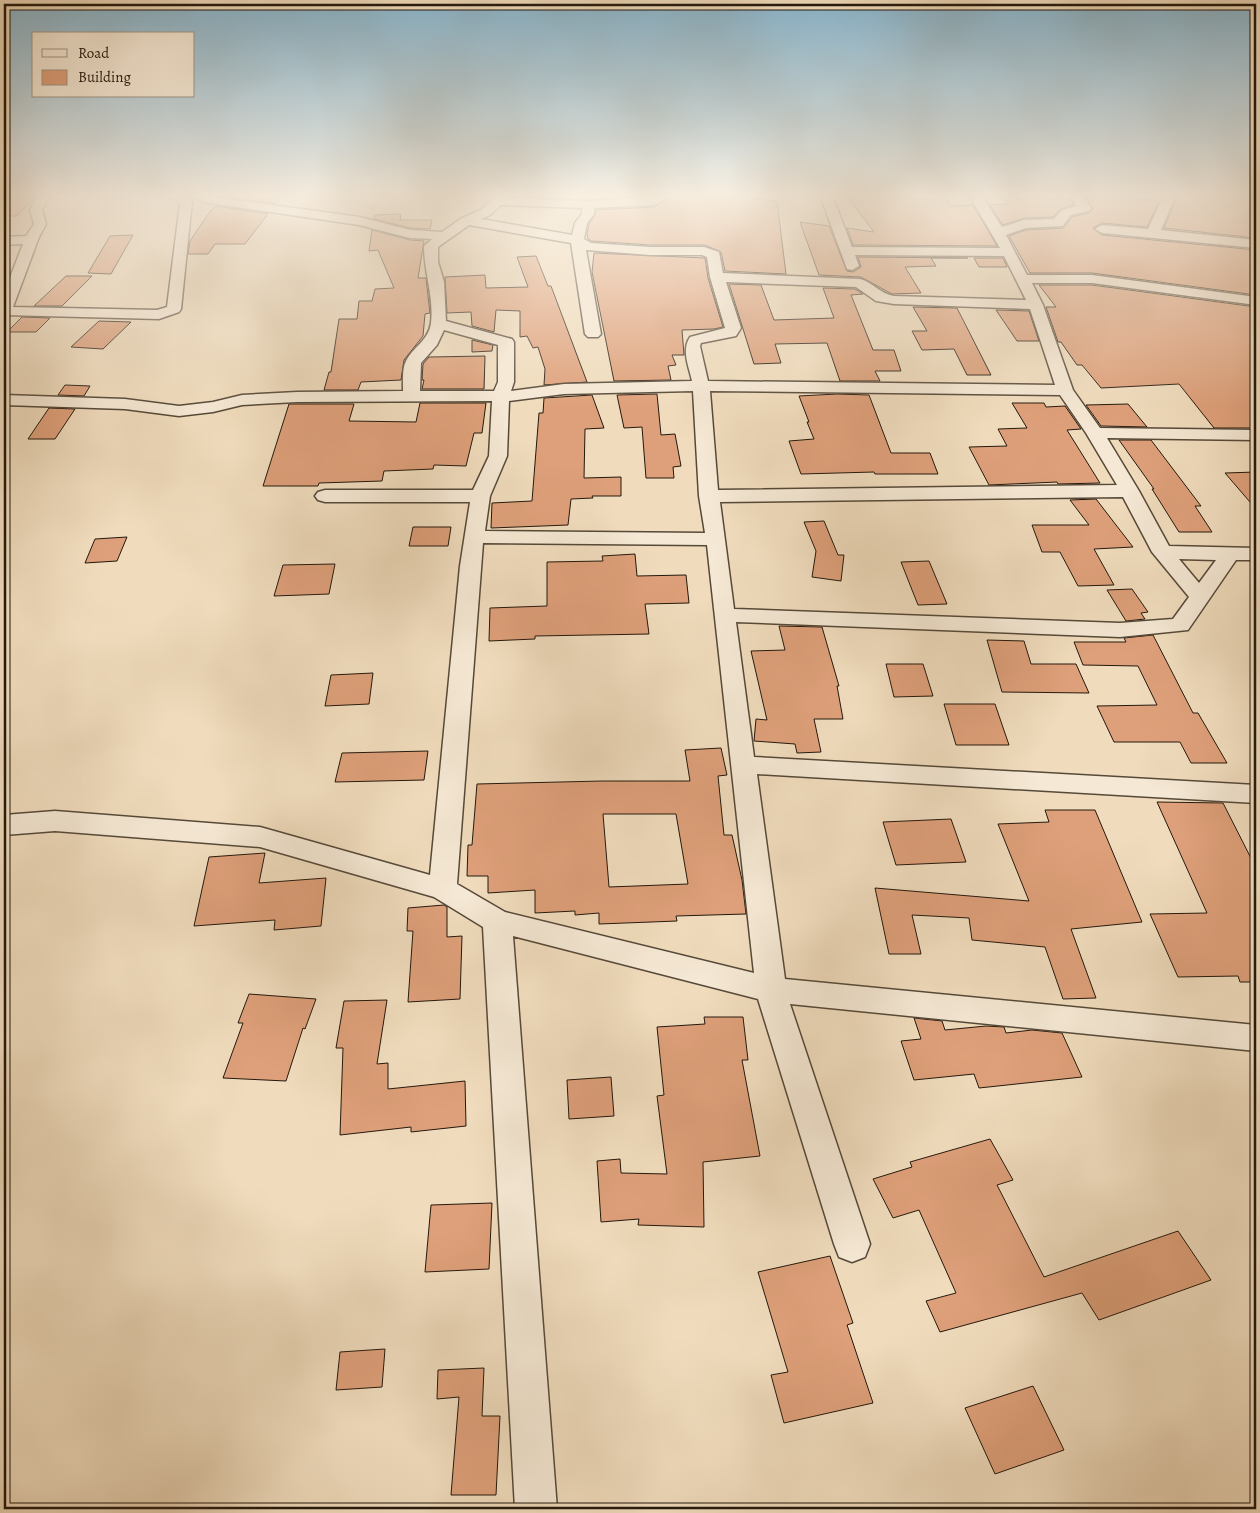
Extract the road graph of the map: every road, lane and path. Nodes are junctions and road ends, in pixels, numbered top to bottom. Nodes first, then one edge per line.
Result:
1 (21, 266) edge
2 (179, 266) edge
3 (432, 266) edge
4 (581, 266) edge
5 (715, 266) edge
6 (852, 266) edge
7 (1016, 266) edge
8 (717, 277) junction
9 (1024, 278) junction
10 (860, 284) junction
11 (1256, 301) edge
12 (1036, 304) junction
13 (439, 324) junction
14 (593, 334) dead end
15 (701, 386) junction
16 (1064, 390) junction
17 (411, 395) junction
18 (501, 396) junction
19 (4, 400) edge
20 (1095, 433) junction
21 (1256, 435) edge
22 (1130, 491) junction
23 (325, 496) dead end
24 (480, 496) junction
25 (710, 496) junction
26 (475, 537) junction
27 (716, 539) junction
28 (1162, 552) junction
29 (1230, 554) junction
30 (1256, 554) edge
31 (1200, 596) junction
32 (724, 615) junction
33 (742, 765) junction
34 (1256, 794) edge
35 (4, 826) edge
36 (443, 889) junction
37 (496, 921) junction
38 (771, 990) junction
39 (1256, 1038) edge
40 (852, 1244) dead end
41 (536, 1509) edge

1 - 2 street
3 - 13 street
4 - 14 street
5 - 8 street
6 - 10 street
7 - 9 street
8 - 10 street
8 - 15 street
9 - 11 street
9 - 12 street
10 - 12 street
12 - 16 street
13 - 17 street
13 - 18 street
15 - 16 street
15 - 18 street
15 - 25 street
16 - 20 street
17 - 18 street
17 - 19 street
18 - 24 street
20 - 21 street
20 - 22 street
22 - 25 street
22 - 28 street
23 - 24 street
24 - 26 street
25 - 27 street
26 - 27 street
26 - 36 street
27 - 32 street
28 - 29 street
28 - 31 street
29 - 30 street
29 - 31 street
31 - 32 street
32 - 33 street
33 - 34 street
33 - 38 street
35 - 36 street
36 - 37 street
37 - 38 street
37 - 41 street
38 - 39 street
38 - 40 street

